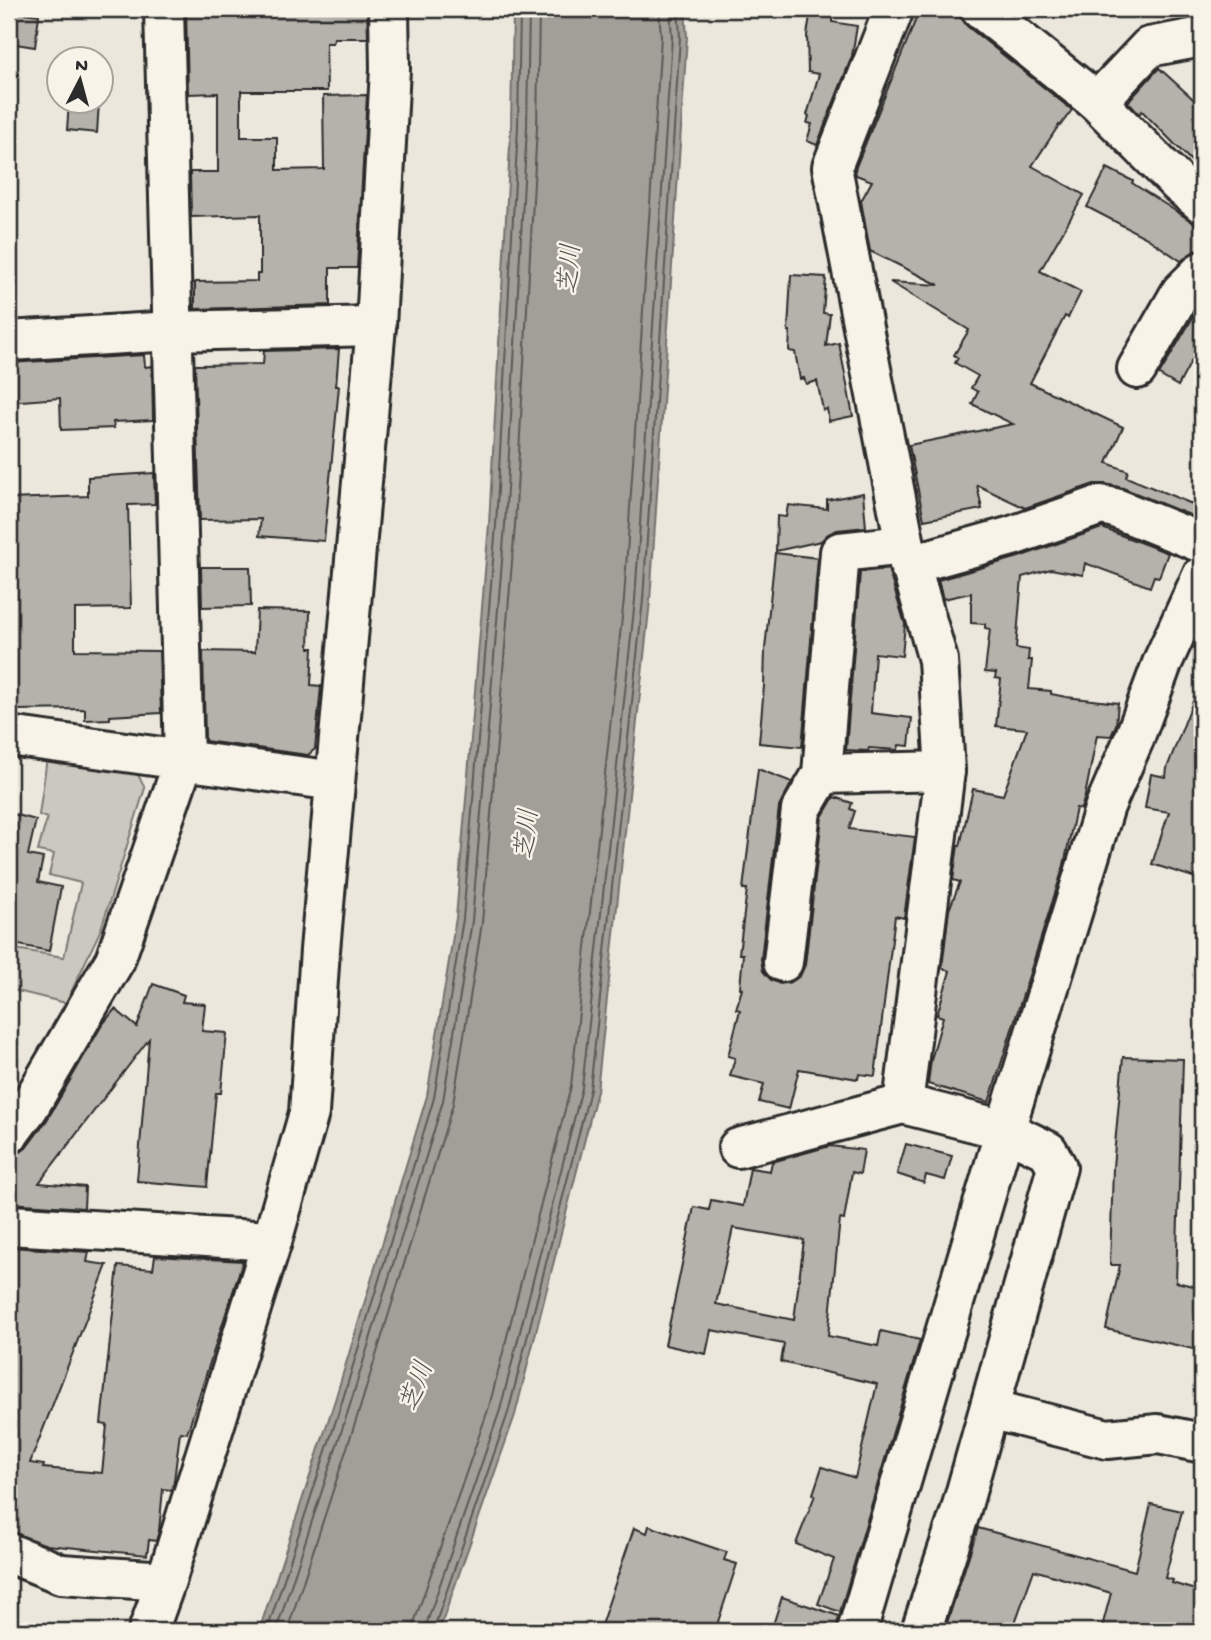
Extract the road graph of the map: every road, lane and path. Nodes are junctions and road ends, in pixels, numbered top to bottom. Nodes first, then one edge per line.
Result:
1 (164, 9) edge
2 (389, 9) edge
3 (894, 9) edge
4 (981, 9) edge
5 (1202, 37) edge
6 (1097, 102) junction
7 (1202, 203) edge
8 (1202, 271) edge
9 (376, 326) junction
10 (173, 331) junction
11 (9, 341) edge
12 (1137, 369) dead end
13 (1202, 543) edge
14 (907, 555) junction
15 (1202, 576) edge
16 (9, 736) edge
17 (184, 760) junction
18 (945, 771) junction
19 (822, 774) junction
20 (335, 780) junction
21 (783, 962) dead end
22 (903, 1104) junction
23 (1005, 1130) junction
24 (9, 1134) edge
25 (738, 1148) dead end
26 (9, 1225) edge
27 (272, 1241) junction
28 (990, 1409) junction
29 (1202, 1443) edge
30 (9, 1553) edge
31 (166, 1581) junction
32 (148, 1631) edge
33 (857, 1631) edge
34 (920, 1631) edge

1 - 10 street
2 - 9 street
3 - 14 street
4 - 6 street
5 - 6 street
6 - 7 street
8 - 12 street
9 - 10 street
9 - 20 street
10 - 11 street
10 - 17 street
13 - 14 street
14 - 18 street
14 - 19 street
15 - 23 street
16 - 17 street
17 - 20 street
17 - 24 street
18 - 19 street
18 - 22 street
19 - 21 street
20 - 27 street
22 - 23 street
22 - 25 street
23 - 28 street
23 - 33 street
26 - 27 street
27 - 31 street
28 - 29 street
28 - 34 street
30 - 31 street
31 - 32 street

